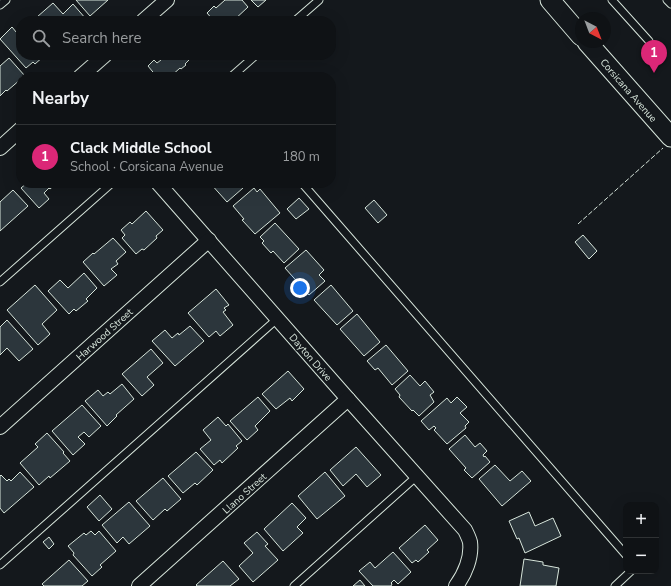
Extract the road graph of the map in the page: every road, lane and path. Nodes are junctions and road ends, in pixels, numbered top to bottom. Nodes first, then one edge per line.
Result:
1 (6, 0) edge
2 (167, 0) edge
3 (319, 0) edge
4 (612, 0) edge
5 (667, 0) edge
6 (553, 1) edge
7 (671, 4) edge
8 (0, 5) edge
9 (149, 16) edge
10 (301, 16) edge
11 (575, 28) edge
12 (649, 41) dead end
13 (592, 48) edge
14 (99, 60) edge
15 (250, 60) edge
16 (86, 72) edge
17 (237, 72) edge
18 (16, 134) edge
19 (671, 137) edge
20 (0, 148) edge
21 (106, 188) edge
22 (162, 188) edge
23 (306, 188) edge
24 (209, 240) junction
25 (0, 282) edge
26 (277, 318) junction
27 (348, 399) junction
28 (0, 427) edge
29 (417, 476) junction
30 (623, 551) edge
31 (0, 565) edge
32 (628, 574) edge
33 (139, 586) edge
34 (294, 586) edge
35 (456, 586) edge
36 (615, 586) edge

1 - 8 lane
2 - 9 street
3 - 10 lane
4 - 12 lane
5 - 7 lane
6 - 11 street
13 - 19 street, Corsicana Avenue
14 - 16 street
15 - 17 lane
18 - 20 street
21 - 25 lane
22 - 24 street, Dayton Drive
23 - 30 lane
24 - 26 street, Dayton Drive
24 - 28 street, Harwood Street
26 - 27 street, Dayton Drive
26 - 31 lane
27 - 29 street, Dayton Drive
27 - 33 street, Llano Street
29 - 34 lane
29 - 35 street, Dayton Drive
32 - 36 lane

